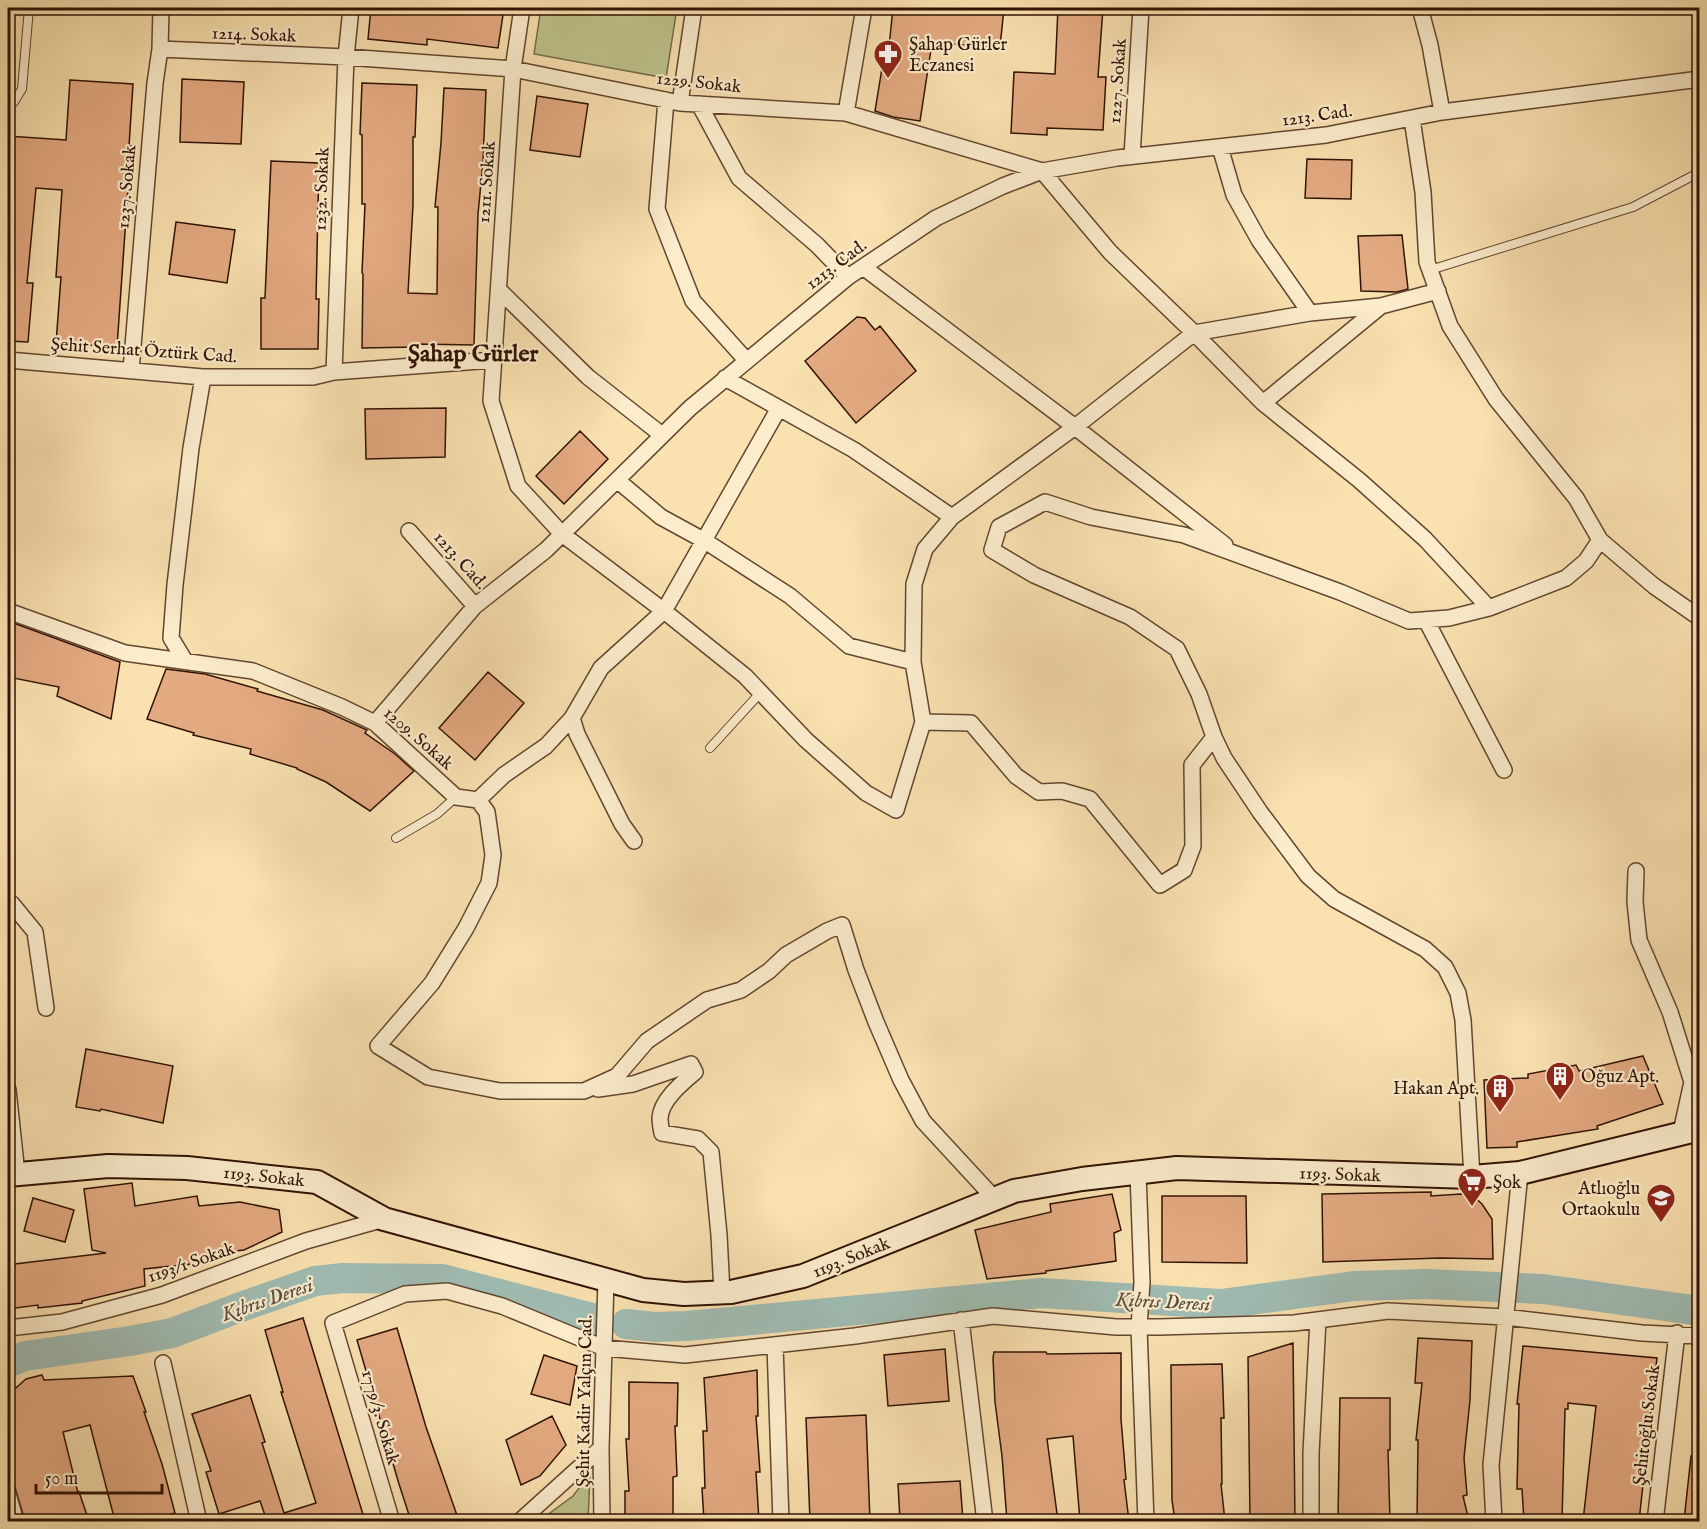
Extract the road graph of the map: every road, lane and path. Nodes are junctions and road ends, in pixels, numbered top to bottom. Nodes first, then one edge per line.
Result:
1 (29, 8) edge
2 (161, 8) edge
3 (351, 8) edge
4 (522, 8) edge
5 (694, 8) edge
6 (864, 8) edge
7 (1141, 8) edge
8 (1420, 8) edge
9 (160, 50) junction
10 (346, 57) junction
11 (513, 69) junction
12 (1700, 79) edge
13 (673, 102) junction
14 (699, 104) junction
15 (8, 106) edge
16 (1442, 112) junction
17 (846, 113) junction
18 (1412, 119) junction
19 (1220, 147) junction
20 (1132, 156) junction
21 (1042, 171) junction
22 (1700, 172) edge
23 (863, 267) junction
24 (1430, 270) junction
25 (848, 277) junction
26 (499, 290) junction
27 (1438, 291) junction
28 (1381, 306) junction
29 (1310, 313) junction
30 (1194, 333) junction
31 (8, 360) edge
32 (493, 360) junction
33 (746, 360) junction
34 (131, 370) junction
35 (334, 372) junction
36 (203, 377) junction
37 (725, 378) junction
38 (1263, 403) junction
39 (779, 408) junction
40 (1075, 427) junction
41 (662, 435) junction
42 (617, 480) junction
43 (952, 517) junction
44 (409, 531) dead end
45 (562, 534) junction
46 (1600, 540) junction
47 (705, 541) junction
48 (1237, 555) junction
49 (475, 606) junction
50 (1489, 608) junction
51 (8, 611) edge
52 (664, 611) junction
53 (1700, 618) edge
54 (1426, 620) junction
55 (185, 661) junction
56 (913, 662) junction
57 (761, 692) junction
58 (572, 718) junction
59 (923, 722) junction
60 (375, 723) junction
61 (1214, 737) junction
62 (710, 748) dead end
63 (1504, 770) dead end
64 (456, 797) junction
65 (477, 800) junction
66 (396, 838) dead end
67 (634, 841) dead end
68 (1636, 871) dead end
69 (8, 902) edge
70 (46, 1008) dead end
71 (8, 1090) edge
72 (584, 1091) junction
73 (1690, 1130) edge
74 (1138, 1173) junction
75 (1520, 1173) junction
76 (12, 1175) edge
77 (1472, 1177) junction
78 (995, 1199) junction
79 (384, 1219) junction
80 (606, 1280) junction
81 (722, 1293) junction
82 (1505, 1317) junction
83 (961, 1320) junction
84 (1318, 1320) junction
85 (1139, 1326) junction
86 (8, 1328) edge
87 (1677, 1333) junction
88 (1700, 1336) edge
89 (776, 1345) junction
90 (604, 1348) junction
91 (164, 1363) dead end
92 (601, 1448) junction
93 (8, 1494) edge
94 (16, 1521) edge
95 (199, 1521) edge
96 (392, 1521) edge
97 (519, 1521) edge
98 (602, 1521) edge
99 (781, 1521) edge
100 (984, 1521) edge
101 (1146, 1521) edge
102 (1311, 1521) edge
103 (1494, 1521) edge
104 (1655, 1521) edge

1 - 15 lane
2 - 9 street, 1237. Sokak
3 - 10 street, 1232. Sokak
4 - 11 street, 1211. Sokak
5 - 13 street
6 - 17 street
7 - 20 street, 1227. Sokak
8 - 16 street
9 - 10 street, 1214. Sokak
9 - 34 street, 1237. Sokak
10 - 11 street, 1229. Sokak
10 - 35 street, 1232. Sokak
11 - 13 street, 1229. Sokak
11 - 26 street, 1211. Sokak
12 - 16 street, 1213. Cad.
13 - 14 street, 1229. Sokak
13 - 33 street
14 - 17 street, 1229. Sokak
14 - 25 street
16 - 18 street, 1213. Cad.
17 - 21 street, 1229. Sokak
18 - 19 street, 1213. Cad.
18 - 24 street
19 - 20 street, 1213. Cad.
19 - 29 street
20 - 21 street, 1213. Cad.
21 - 23 street, 1213. Cad.
21 - 30 street
22 - 24 lane
23 - 25 street, 1213. Cad.
23 - 40 street
24 - 27 street
25 - 33 street, 1213. Cad.
26 - 32 street, 1211. Sokak
26 - 41 street
27 - 28 street
27 - 46 street
28 - 29 street
28 - 38 street
29 - 30 street
30 - 38 street
30 - 40 street
31 - 34 street, Şehit Serhat Öztürk Cad.
32 - 35 street, Şehit Serhat Öztürk Cad.
32 - 45 street, 1211. Sokak
33 - 37 street, 1213. Cad.
34 - 36 street, Şehit Serhat Öztürk Cad.
35 - 36 street, Şehit Serhat Öztürk Cad.
36 - 55 street
37 - 39 street
37 - 41 street, 1213. Cad.
38 - 50 street
39 - 43 street
39 - 47 street
40 - 43 street
40 - 48 street
41 - 42 street, 1213. Cad.
42 - 45 street, 1213. Cad.
42 - 47 street
43 - 56 street
44 - 49 street, 1213. Cad.
45 - 49 street, 1213. Cad.
45 - 52 street, 1211. Sokak
46 - 50 street
46 - 53 street
47 - 52 street
47 - 56 street
48 - 54 street
48 - 61 street
49 - 60 street
50 - 54 street
51 - 55 street, 1209. Sokak
52 - 57 street, 1211. Sokak
52 - 58 street
54 - 63 street
55 - 60 street, 1209. Sokak
56 - 59 street
57 - 59 street, 1211. Sokak
57 - 62 lane
58 - 65 street
58 - 67 street
59 - 61 street
60 - 64 street, 1209. Sokak
61 - 77 street
64 - 65 street, 1209. Sokak
64 - 66 lane
65 - 72 street
68 - 73 street
69 - 70 street
71 - 76 street
72 - 78 street
72 - 81 street
73 - 75 street, 1193. Sokak
74 - 77 street, 1193. Sokak
74 - 78 street, 1193. Sokak
74 - 85 street
75 - 77 street, 1193. Sokak
75 - 82 street
76 - 79 street, 1193. Sokak
78 - 81 street, 1193. Sokak
79 - 80 street, 1193. Sokak
79 - 86 street, 1193/1 Sokak
80 - 81 street, 1193. Sokak
80 - 90 street, Şehit Kadir Yalçın Cad.
82 - 84 street
82 - 87 street
82 - 103 street
83 - 85 street
83 - 89 street
83 - 100 street
84 - 85 street
84 - 102 street
85 - 101 street
87 - 88 street
87 - 104 street, Şehitoğlu Sokak
89 - 90 street
89 - 99 street
90 - 92 street, Şehit Kadir Yalçın Cad.
90 - 96 street, 1779/3. Sokak
91 - 95 street
92 - 97 street
92 - 98 street, Şehit Kadir Yalçın Cad.
93 - 94 street

